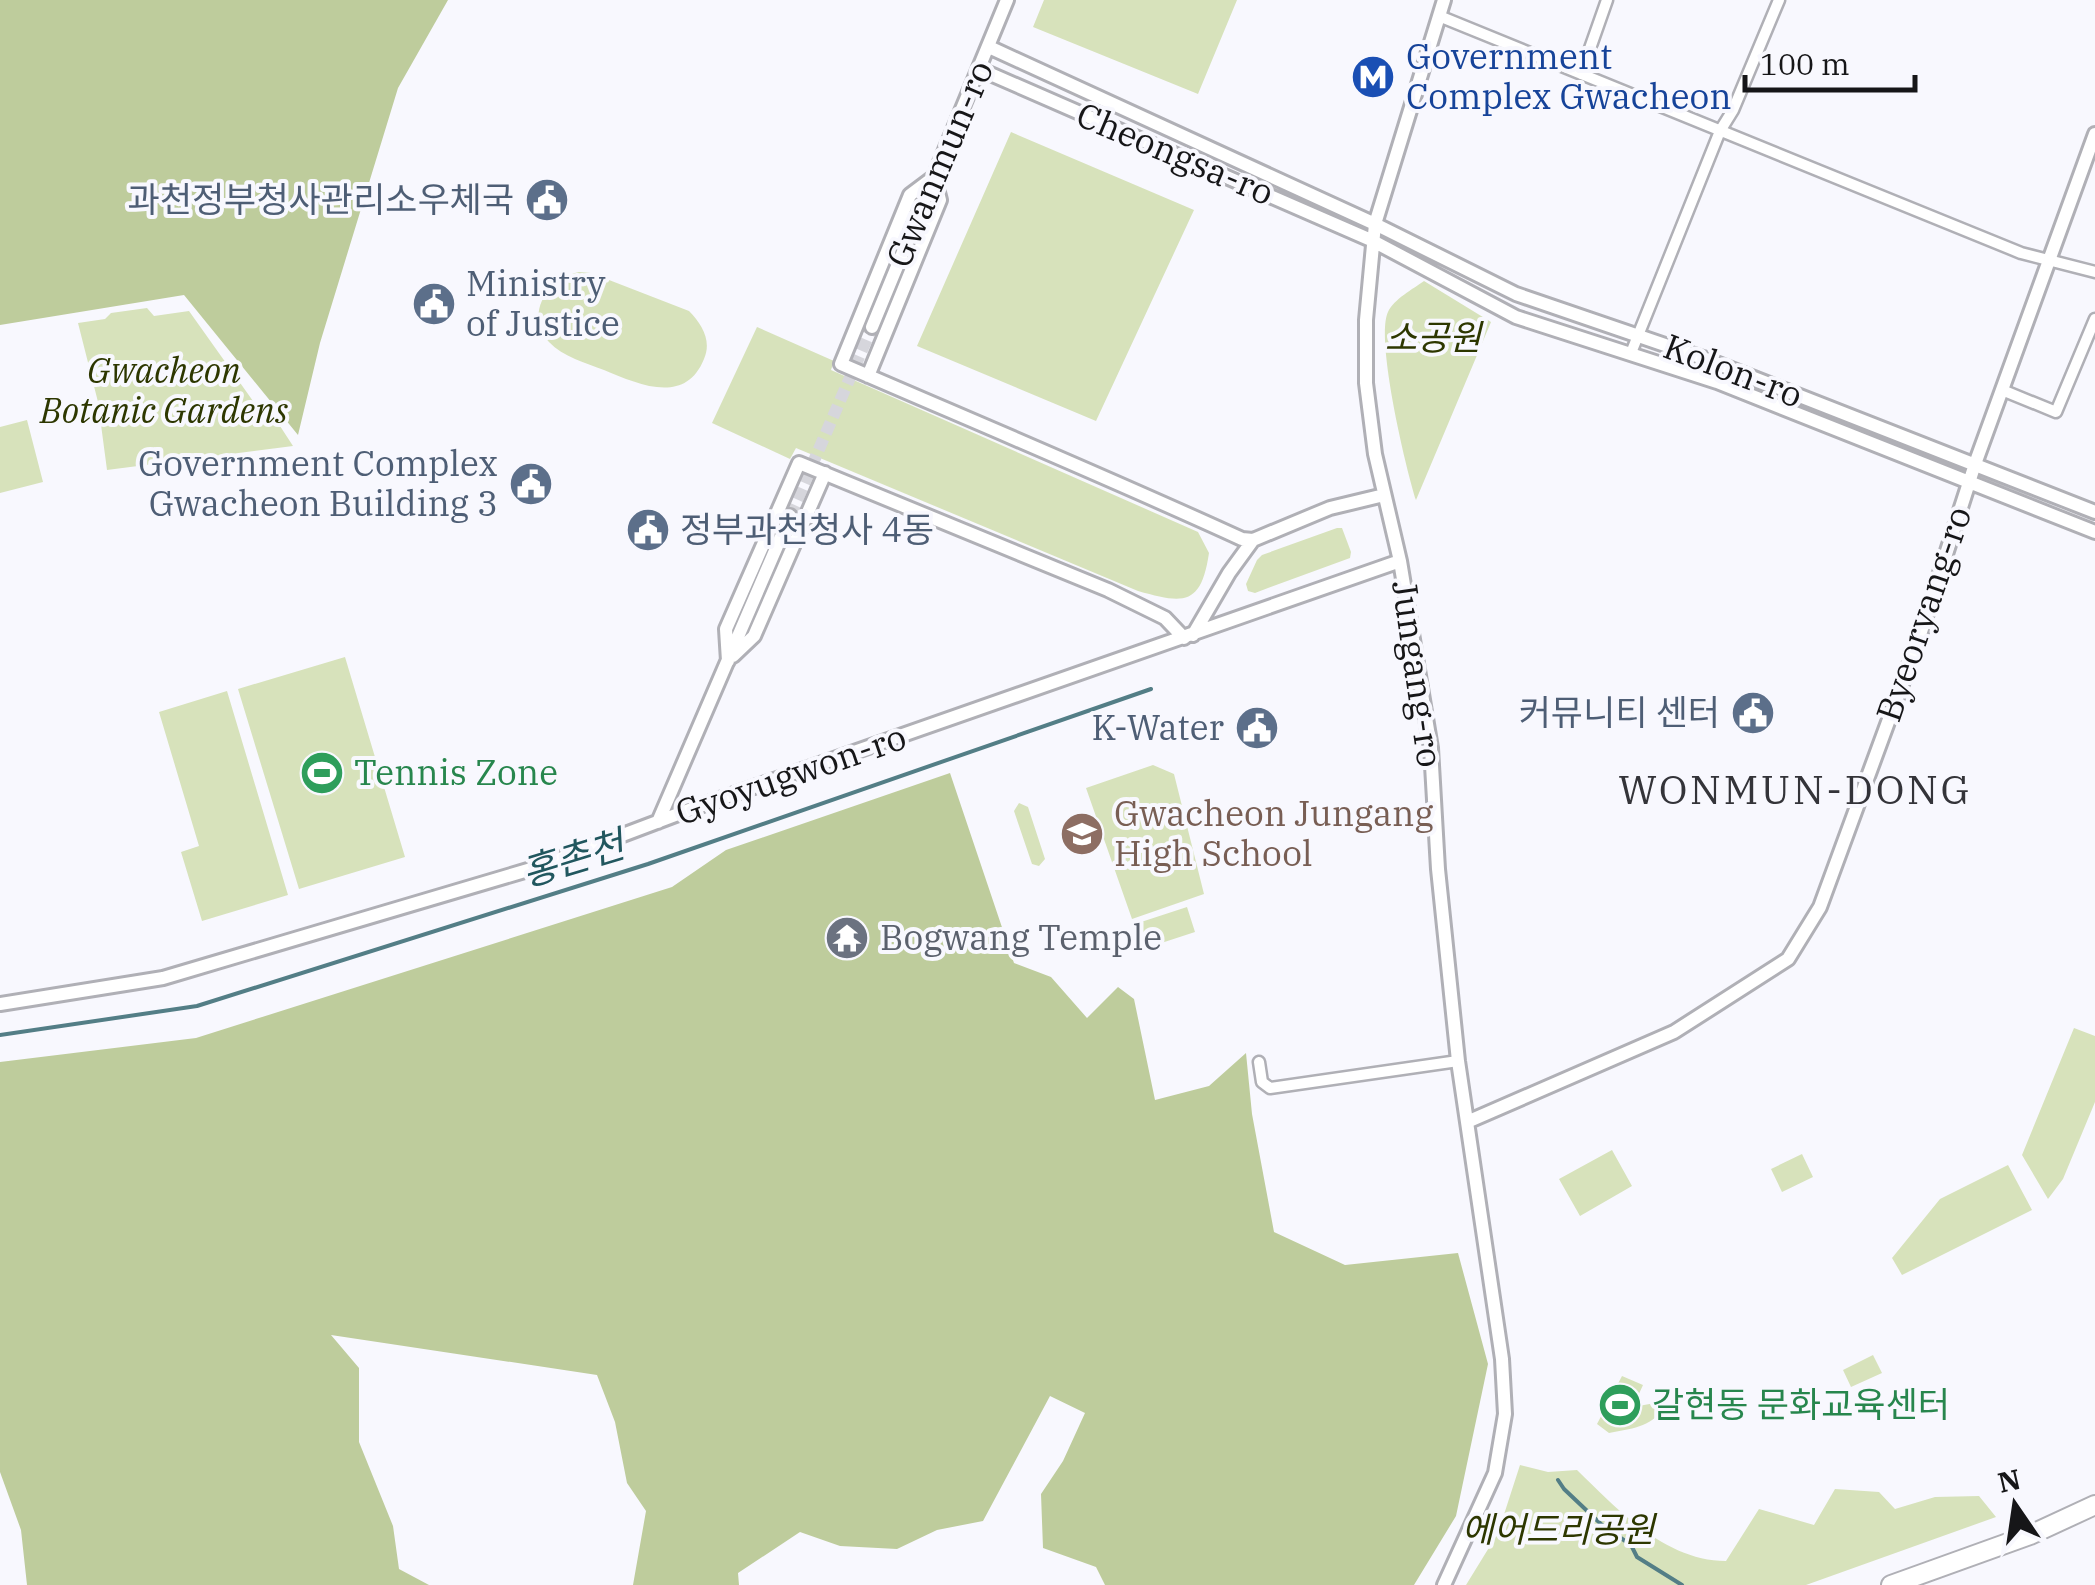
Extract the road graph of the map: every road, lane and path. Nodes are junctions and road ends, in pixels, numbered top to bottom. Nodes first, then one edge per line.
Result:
1 (1008, 0) edge
2 (1444, 0) edge
3 (1607, 0) edge
4 (1779, 0) edge
5 (1439, 16) junction
6 (989, 47) junction
7 (979, 69) junction
8 (1581, 74) junction
9 (1720, 131) junction
10 (2095, 134) edge
11 (934, 177) junction
12 (1375, 224) junction
13 (1371, 240) junction
14 (2049, 262) junction
15 (2095, 272) edge
16 (2095, 320) edge
17 (872, 327) tunnel mouth
18 (1638, 334) junction
19 (1632, 353) junction
20 (868, 376) junction
21 (2002, 390) junction
22 (1975, 464) junction
23 (825, 473) junction
24 (1969, 484) junction
25 (1384, 495) junction
26 (2095, 512) edge
27 (790, 516) tunnel mouth
28 (2095, 532) edge
29 (1253, 540) junction
30 (1400, 560) junction
31 (1188, 637) junction
32 (728, 661) junction
33 (658, 822) junction
34 (0, 1004) edge
35 (1458, 1061) junction
36 (1259, 1062) dead end
37 (1467, 1122) junction
38 (2095, 1505) edge
39 (1444, 1585) edge
40 (1891, 1585) edge

1 - 6 street, Gwanmun-ro
2 - 5 street, Jungang-ro
3 - 8 street
4 - 9 street
5 - 8 street
5 - 12 street, Jungang-ro
6 - 7 street, Gwanmun-ro
6 - 12 street, Cheongsa-ro
7 - 11 street, Gwanmun-ro
7 - 13 street, Cheongsa-ro
8 - 9 street
9 - 14 street
9 - 18 street
10 - 14 street, Byeoryang-ro
11 - 17 street, Gwanmun-ro
11 - 20 street
11 - 20 street
12 - 13 street, Jungang-ro
12 - 18 street, Kolon-ro
13 - 19 street, Cheongsa-ro
13 - 25 street, Jungang-ro
14 - 15 street
14 - 21 street, Byeoryang-ro
16 - 21 street
18 - 19 street
18 - 22 street, Kolon-ro
19 - 24 street, Cheongsa-ro
20 - 29 street
21 - 22 street, Byeoryang-ro
22 - 24 street, Byeoryang-ro
22 - 26 street, Kolon-ro
23 - 31 street
23 - 32 street
23 - 32 street
24 - 28 street, Cheongsa-ro
24 - 37 street, Byeoryang-ro
25 - 29 street
25 - 30 street, Jungang-ro
27 - 32 street
29 - 31 street
30 - 31 street, Gyoyugwon-ro
30 - 35 street, Jungang-ro
31 - 33 street, Gyoyugwon-ro
32 - 33 street
33 - 34 street, Gyoyugwon-ro
35 - 36 street
35 - 37 street, Jungang-ro
37 - 39 street, Jungang-ro
38 - 40 highway

